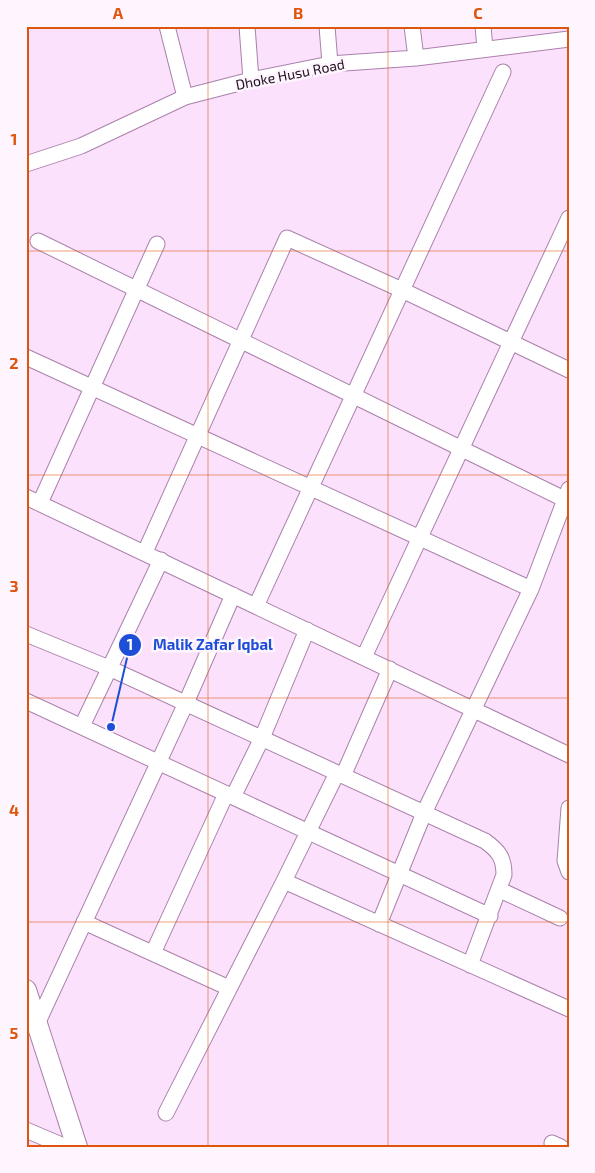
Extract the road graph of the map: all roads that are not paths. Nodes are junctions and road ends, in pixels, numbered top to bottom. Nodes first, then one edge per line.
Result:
1 (167, 26) edge
2 (247, 26) edge
3 (327, 26) edge
4 (412, 26) edge
5 (482, 26) edge
6 (569, 39) edge
7 (485, 49) junction
8 (416, 58) junction
9 (330, 64) junction
10 (503, 72) dead end
11 (251, 80) junction
12 (185, 97) junction
13 (26, 164) edge
14 (569, 218) edge
15 (38, 241) dead end
16 (157, 244) dead end
17 (137, 289) junction
18 (402, 290) junction
19 (241, 340) junction
20 (512, 343) junction
21 (26, 357) edge
22 (569, 370) edge
23 (92, 387) junction
24 (353, 395) junction
25 (198, 436) junction
26 (462, 449) junction
27 (310, 488) junction
28 (566, 494) edge
29 (33, 500) edge
30 (420, 538) junction
31 (145, 552) junction
32 (161, 560) junction
33 (531, 589) junction
34 (233, 595) junction
35 (256, 606) junction
36 (307, 630) junction
37 (26, 634) edge
38 (364, 657) junction
39 (109, 668) junction
40 (390, 669) junction
41 (26, 701) edge
42 (186, 703) junction
43 (474, 709) junction
44 (82, 726) junction
45 (262, 738) junction
46 (569, 754) edge
47 (159, 762) junction
48 (340, 774) junction
49 (230, 795) junction
50 (569, 808) edge
51 (424, 813) junction
52 (308, 832) junction
53 (569, 872) edge
54 (400, 875) junction
55 (284, 882) junction
56 (500, 890) junction
57 (490, 916) junction
58 (560, 918) dead end
59 (84, 922) junction
60 (379, 924) junction
61 (153, 953) junction
62 (470, 965) junction
63 (229, 988) junction
64 (26, 990) edge
65 (569, 1010) edge
66 (37, 1024) junction
67 (166, 1113) dead end
68 (26, 1130) edge
69 (66, 1147) edge
70 (77, 1147) edge

1 - 12 street
2 - 11 street
3 - 9 street
4 - 8 street
5 - 7 street
6 - 7 street, Dhoke Husu Road
7 - 8 street, Dhoke Husu Road
8 - 9 street, Dhoke Husu Road
9 - 11 street, Dhoke Husu Road
10 - 18 street
11 - 12 street, Dhoke Husu Road
12 - 13 street, Dhoke Husu Road
14 - 20 street
15 - 17 street
16 - 17 street
17 - 19 street
17 - 23 street
18 - 19 street
18 - 20 street
18 - 24 street
19 - 24 street
19 - 25 street
20 - 22 street
20 - 26 street
21 - 23 street
23 - 25 street
23 - 29 street
24 - 26 street
24 - 27 street
25 - 27 street
25 - 31 street
26 - 28 street
26 - 30 street
27 - 30 street
27 - 35 street
28 - 33 street
29 - 31 street
30 - 33 street
30 - 38 street
31 - 32 street
32 - 34 street
32 - 39 street
33 - 43 street
34 - 35 street
34 - 42 street
35 - 36 street
36 - 38 street
36 - 45 street
37 - 39 street
38 - 40 street
39 - 42 street
39 - 44 street
40 - 43 street
40 - 48 street
41 - 44 street
42 - 45 street
42 - 47 street
43 - 46 street
43 - 51 street
44 - 47 street
45 - 48 street
45 - 49 street
47 - 49 street
47 - 59 street
48 - 51 street
48 - 52 street
49 - 52 street
49 - 61 street
50 - 53 street
51 - 54 street
51 - 56 street
52 - 54 street
52 - 55 street
54 - 57 street
54 - 60 street
55 - 60 street
55 - 63 street
56 - 57 street
56 - 58 street
57 - 62 street
59 - 61 street
59 - 66 street
60 - 62 street
61 - 63 street
62 - 65 street
63 - 67 street
64 - 66 main road
66 - 70 main road
68 - 69 street

